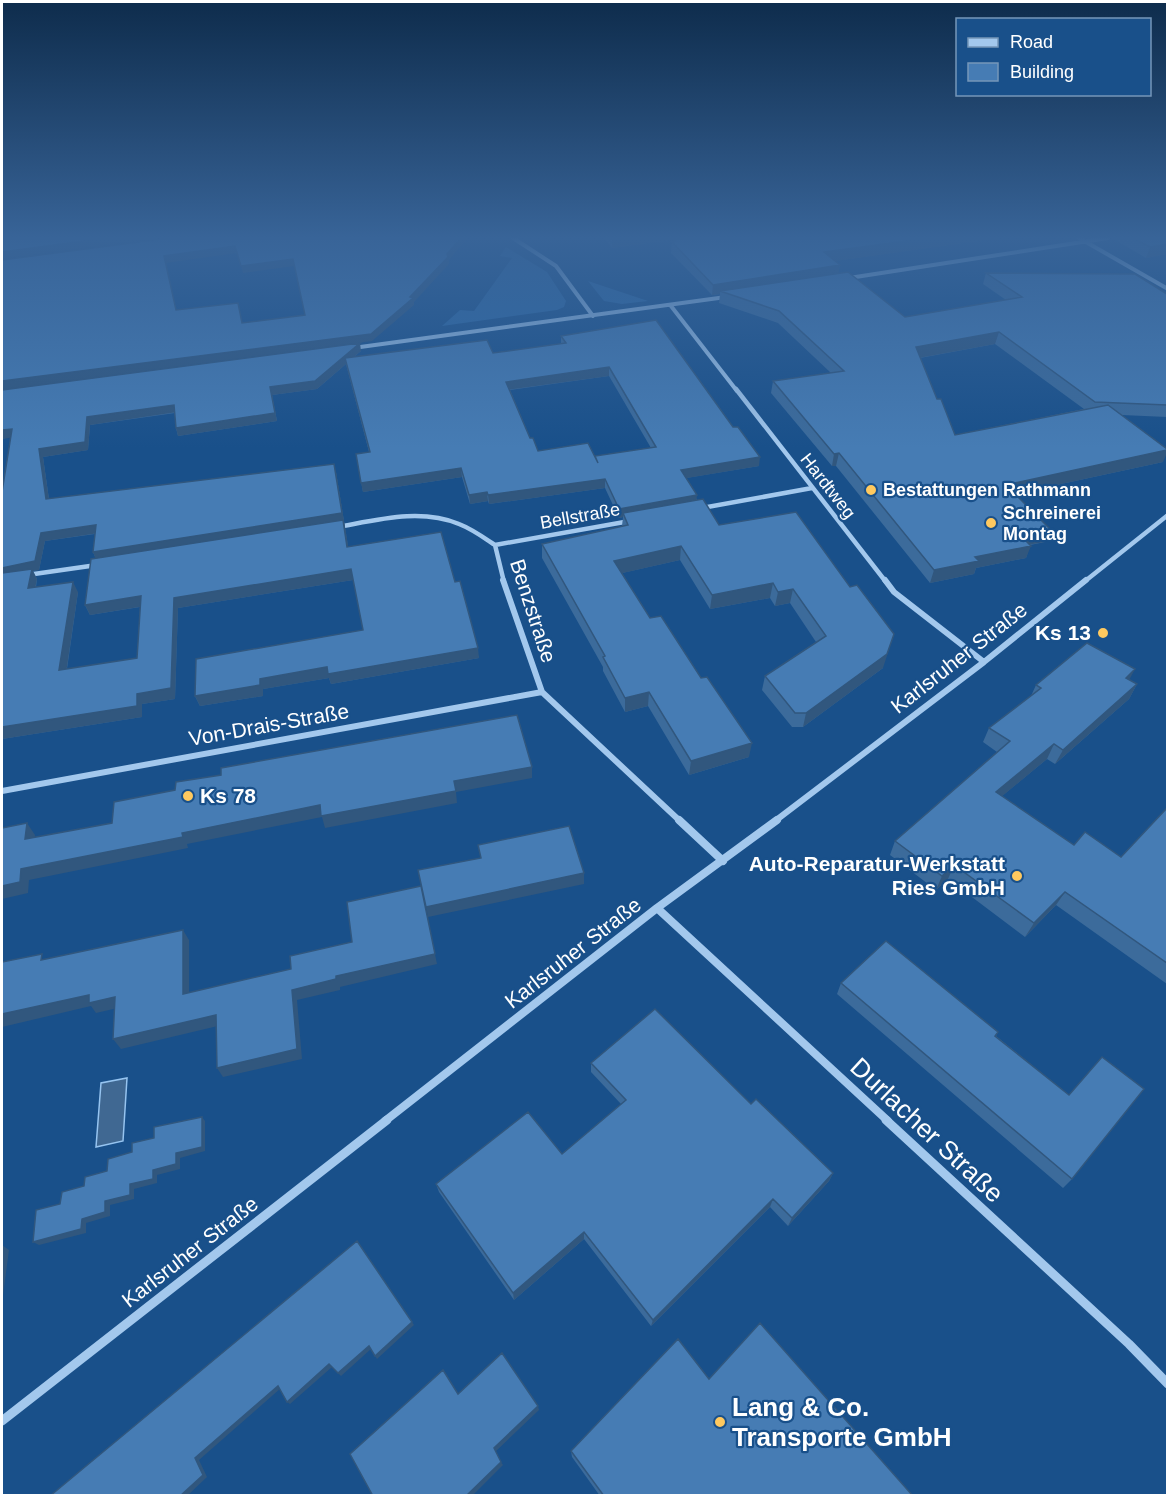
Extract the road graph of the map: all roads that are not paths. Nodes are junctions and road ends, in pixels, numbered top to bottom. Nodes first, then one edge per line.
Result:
1 (587, 308) edge
2 (656, 308) edge
3 (672, 308) edge
4 (593, 316) junction
5 (345, 349) edge
6 (812, 488) junction
7 (695, 509) edge
8 (1167, 515) edge
9 (636, 519) edge
10 (327, 528) edge
11 (495, 545) junction
12 (105, 563) edge
13 (22, 576) edge
14 (984, 662) junction
15 (542, 692) junction
16 (2, 791) edge
17 (723, 861) junction
18 (657, 909) junction
19 (1167, 1384) edge
20 (2, 1420) edge

1 - 4 street
2 - 4 street
3 - 6 street, Hardtweg
4 - 5 street
6 - 7 street
6 - 14 street, Hardtweg
8 - 14 street, Karlsruher Straße
9 - 11 street, Bellstraße
10 - 11 street, Benzstraße
11 - 15 street, Benzstraße
12 - 13 street
14 - 17 street, Karlsruher Straße
15 - 16 street, Von-Drais-Straße
15 - 17 street, Benzstraße
17 - 18 street, Karlsruher Straße
18 - 19 street, Durlacher Straße
18 - 20 street, Karlsruher Straße

